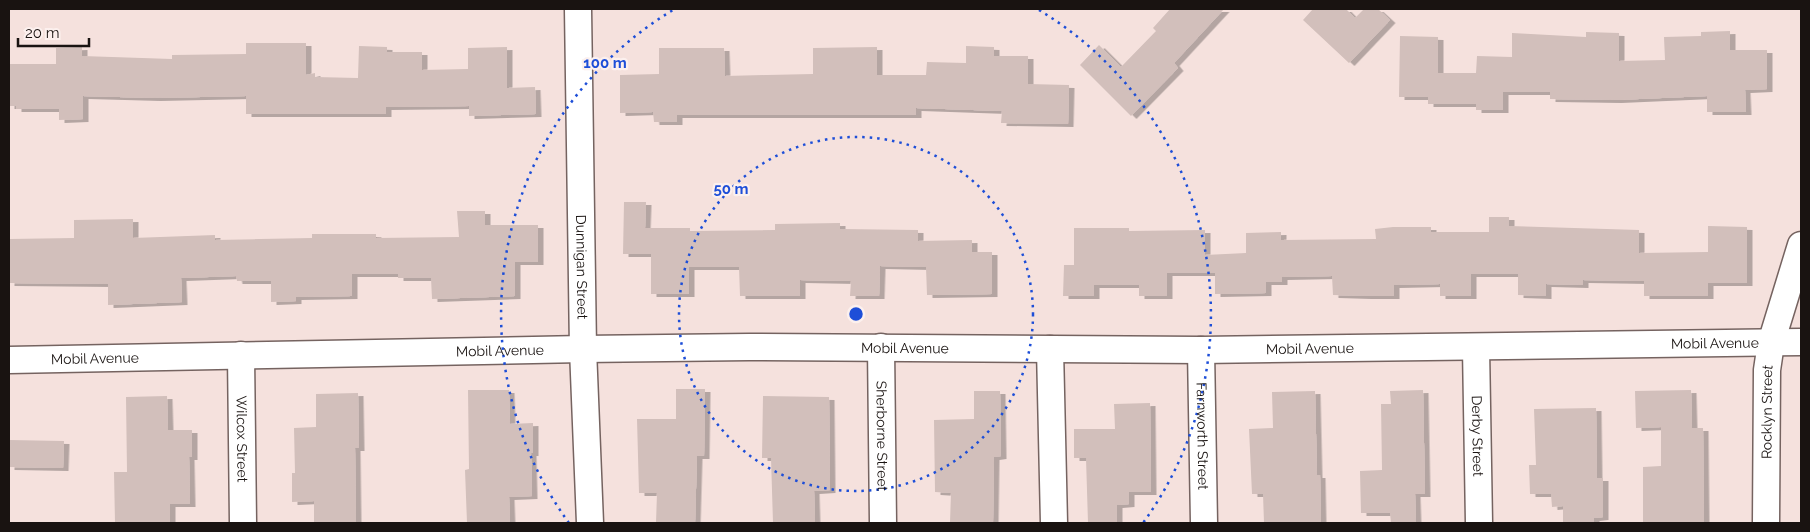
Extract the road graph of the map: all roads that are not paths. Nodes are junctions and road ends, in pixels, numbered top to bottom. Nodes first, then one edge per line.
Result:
1 (578, 9) edge
2 (1801, 245) edge
3 (1801, 342) edge
4 (1771, 343) junction
5 (881, 347) junction
6 (583, 348) junction
7 (1476, 348) junction
8 (1050, 349) junction
9 (1201, 350) junction
10 (240, 355) junction
11 (9, 360) edge
12 (243, 523) edge
13 (590, 523) edge
14 (883, 523) edge
15 (1054, 523) edge
16 (1204, 523) edge
17 (1479, 523) edge
18 (1766, 523) edge

1 - 6 street, Dunnigan Street
2 - 4 street, Rocklyn Street
3 - 4 street, Mobil Avenue
4 - 7 street, Mobil Avenue
4 - 18 street, Rocklyn Street
5 - 6 street, Mobil Avenue
5 - 8 street, Mobil Avenue
5 - 14 street, Sherborne Street
6 - 10 street, Mobil Avenue
6 - 13 street, Dunnigan Street
7 - 9 street, Mobil Avenue
7 - 17 street, Derby Street
8 - 9 street, Mobil Avenue
8 - 15 street
9 - 16 street, Farnworth Street
10 - 11 street, Mobil Avenue
10 - 12 street, Wilcox Street

